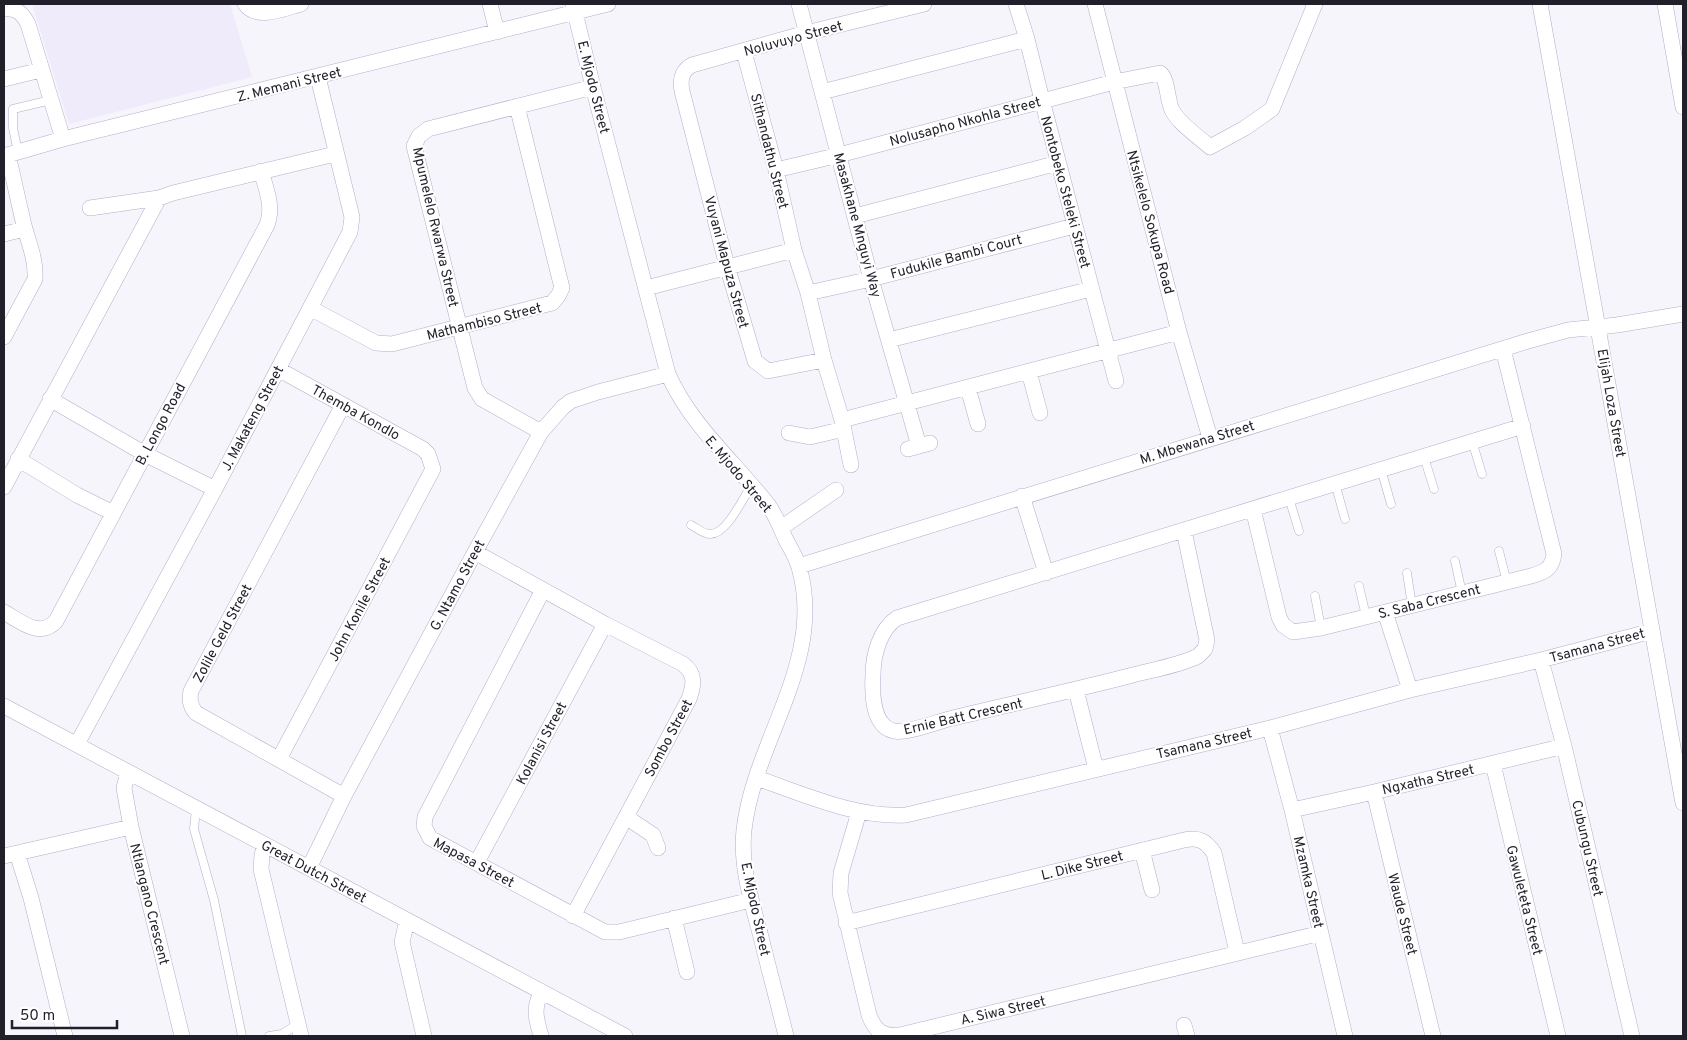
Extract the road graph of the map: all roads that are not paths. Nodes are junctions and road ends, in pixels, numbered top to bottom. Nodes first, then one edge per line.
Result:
1 (245, 4) edge
2 (301, 4) edge
3 (490, 4) edge
4 (608, 4) edge
5 (799, 4) edge
6 (924, 4) edge
7 (1016, 4) edge
8 (1094, 4) edge
9 (1315, 4) edge
10 (1540, 4) edge
11 (1665, 4) edge
12 (574, 8) edge
13 (4, 9) edge
14 (497, 32) junction
15 (806, 33) junction
16 (1027, 39) junction
17 (744, 52) junction
18 (42, 70) junction
19 (318, 77) junction
20 (4, 79) edge
21 (1114, 82) junction
22 (593, 87) junction
23 (682, 91) joint
24 (822, 92) junction
25 (51, 100) junction
26 (1042, 100) junction
27 (517, 106) junction
28 (1683, 107) edge
29 (63, 139) junction
30 (336, 154) junction
31 (10, 155) edge
32 (839, 155) junction
33 (1058, 163) junction
34 (776, 170) junction
35 (261, 171) junction
36 (159, 198) junction
37 (90, 208) dead end
38 (856, 216) junction
39 (1074, 226) junction
40 (25, 229) junction
41 (4, 234) edge
42 (794, 250) junction
43 (727, 266) junction
44 (871, 278) junction
45 (646, 288) junction
46 (1091, 289) junction
47 (808, 293) junction
48 (310, 308) junction
49 (1683, 314) edge
50 (459, 326) junction
51 (1598, 326) junction
52 (1179, 332) junction
53 (4, 337) edge
54 (890, 340) junction
55 (1503, 349) junction
56 (1108, 350) junction
57 (824, 360) junction
58 (278, 369) junction
59 (1029, 372) junction
60 (668, 374) junction
61 (1116, 380) dead end
62 (968, 388) junction
63 (50, 399) junction
64 (907, 402) junction
65 (343, 405) junction
66 (1040, 413) dead end
67 (978, 424) dead end
68 (843, 425) junction
69 (1522, 426) junction
70 (541, 432) junction
71 (789, 432) dead end
72 (1210, 438) junction
73 (1472, 441) junction
74 (919, 446) dead end
75 (145, 454) junction
76 (1424, 457) junction
77 (18, 459) junction
78 (430, 459) joint
79 (852, 465) dead end
80 (1381, 469) junction
81 (1482, 474) dead end
82 (1335, 483) junction
83 (752, 486) junction
84 (4, 487) edge
85 (215, 489) junction
86 (1434, 489) dead end
87 (836, 490) dead end
88 (1022, 496) junction
89 (1289, 498) junction
90 (1391, 504) dead end
91 (1253, 509) junction
92 (113, 513) junction
93 (1345, 519) dead end
94 (691, 524) dead end
95 (781, 528) junction
96 (1299, 531) dead end
97 (1184, 532) junction
98 (1499, 551) dead end
99 (474, 552) junction
100 (1455, 561) dead end
101 (798, 566) junction
102 (1046, 573) junction
103 (1407, 573) dead end
104 (1507, 582) junction
105 (1359, 586) dead end
106 (543, 590) junction
107 (1462, 593) junction
108 (1315, 596) dead end
109 (1412, 606) junction
110 (4, 612) edge
111 (1385, 612) junction
112 (1366, 616) junction
113 (605, 624) junction
114 (1321, 628) junction
115 (1652, 631) junction
116 (1542, 660) junction
117 (1076, 690) junction
118 (1410, 690) junction
119 (4, 706) edge
120 (1270, 728) junction
121 (78, 744) junction
122 (1564, 746) junction
123 (1679, 756) edge
124 (279, 759) junction
125 (1493, 764) junction
126 (1096, 769) junction
127 (128, 772) junction
128 (756, 778) junction
129 (1374, 792) junction
130 (344, 796) junction
131 (1683, 803) edge
132 (196, 809) junction
133 (1292, 810) junction
134 (859, 812) junction
135 (626, 817) junction
136 (131, 827) junction
137 (265, 845) junction
138 (658, 848) dead end
139 (1142, 850) junction
140 (10, 855) edge
141 (477, 862) junction
142 (310, 868) junction
143 (1152, 890) dead end
144 (751, 900) junction
145 (573, 916) junction
146 (674, 918) junction
147 (407, 920) junction
148 (846, 923) junction
149 (1321, 933) junction
150 (1238, 952) junction
151 (687, 972) dead end
152 (541, 992) junction
153 (300, 1030) edge
154 (881, 1035) edge
155 (65, 1036) edge
156 (182, 1036) edge
157 (242, 1036) edge
158 (269, 1036) edge
159 (424, 1036) edge
160 (541, 1036) edge
161 (625, 1036) edge
162 (786, 1036) edge
163 (1345, 1036) edge
164 (1433, 1036) edge
165 (1558, 1036) edge
166 (1632, 1036) edge

1 - 2 street
3 - 14 street
4 - 12 street, Z. Memani Street
5 - 15 street, Masakhane Mnguyi Way
6 - 15 street, Noluvuyo Street
7 - 16 street, Nontobeko Steleki Street
8 - 21 street, Ntsikelelo Sokupa Road
9 - 21 street, Nolusapho Nkohla Street
10 - 51 street, Elijah Loza Street
11 - 28 street
12 - 14 street, Z. Memani Street
12 - 22 street, E. Mjodo Street
13 - 18 street
14 - 19 street, Z. Memani Street
15 - 17 street, Noluvuyo Street
15 - 24 street, Masakhane Mnguyi Way
16 - 24 street
16 - 26 street, Nontobeko Steleki Street
17 - 23 street, Noluvuyo Street
17 - 34 street, Sithandathu Street
18 - 20 street
18 - 25 street
19 - 29 street, Z. Memani Street
19 - 30 street, J. Makateng Street
21 - 26 street, Nolusapho Nkohla Street
21 - 52 street, Ntsikelelo Sokupa Road
22 - 27 street, Mpumelelo Rwarwa Street
22 - 45 street, E. Mjodo Street
23 - 43 street, Vuyani Mapuza Street
24 - 32 street, Masakhane Mnguyi Way
25 - 29 street
25 - 31 lane
26 - 32 street, Nolusapho Nkohla Street
26 - 33 street, Nontobeko Steleki Street
27 - 50 street, Mpumelelo Rwarwa Street
27 - 50 street, Mathambiso Street
29 - 31 street, Z. Memani Street
30 - 35 street
30 - 48 street, J. Makateng Street
31 - 40 street
32 - 34 street, Nolusapho Nkohla Street
32 - 38 street, Masakhane Mnguyi Way
33 - 38 street
33 - 39 street, Nontobeko Steleki Street
34 - 42 street, Sithandathu Street
35 - 36 street
35 - 75 street, B. Longo Road
36 - 37 street
36 - 63 street
38 - 44 street, Masakhane Mnguyi Way
39 - 44 street, Fudukile Bambi Court
39 - 46 street, Nontobeko Steleki Street
40 - 41 street
40 - 53 street
42 - 43 street
42 - 47 street, Sithandathu Street
43 - 45 street
43 - 57 street, Vuyani Mapuza Street
44 - 47 street, Fudukile Bambi Court
44 - 54 street, Masakhane Mnguyi Way
45 - 60 street, E. Mjodo Street
46 - 54 street
46 - 56 street, Nontobeko Steleki Street
47 - 57 street, Sithandathu Street
48 - 50 street, Mathambiso Street
48 - 58 street, J. Makateng Street
49 - 51 street, M. Mbewana Street
50 - 70 street, Mpumelelo Rwarwa Street
51 - 55 street, M. Mbewana Street
51 - 115 street, Elijah Loza Street
52 - 56 street
52 - 72 street, Ntsikelelo Sokupa Road
54 - 64 street, Masakhane Mnguyi Way
55 - 69 street, S. Saba Crescent
55 - 72 street, M. Mbewana Street
56 - 59 street
56 - 61 street, Nontobeko Steleki Street
57 - 68 street, Sithandathu Street
58 - 65 street, Themba Kondlo
58 - 85 street, J. Makateng Street
59 - 62 street
59 - 66 street
60 - 70 street, G. Ntamo Street
60 - 83 street, E. Mjodo Street
62 - 64 street
62 - 67 street
63 - 75 street
63 - 77 street
64 - 68 street
64 - 74 street, Masakhane Mnguyi Way
65 - 78 street, Themba Kondlo
65 - 124 street, Zolile Geld Street
68 - 71 street
68 - 79 street, Sithandathu Street
69 - 73 street
69 - 104 street, S. Saba Crescent
70 - 99 street, G. Ntamo Street
72 - 88 street, M. Mbewana Street
73 - 76 street
73 - 81 lane
75 - 85 street
75 - 92 street, B. Longo Road
76 - 80 street
76 - 86 lane
77 - 84 street
77 - 92 street
78 - 124 street, John Konile Street
80 - 82 street
80 - 90 lane
82 - 89 street
82 - 93 lane
83 - 94 lane
83 - 95 street, E. Mjodo Street
85 - 121 street, J. Makateng Street
87 - 95 street
88 - 101 street, M. Mbewana Street
88 - 102 street
89 - 91 street
89 - 96 lane
91 - 97 street
91 - 114 street, S. Saba Crescent
92 - 110 street, B. Longo Road
95 - 101 street, E. Mjodo Street
97 - 102 street, Ernie Batt Crescent
97 - 117 street, Ernie Batt Crescent
98 - 104 lane
99 - 106 street, Sombo Street
99 - 130 street, G. Ntamo Street
100 - 107 lane
101 - 128 street, E. Mjodo Street
102 - 117 street, Ernie Batt Crescent
103 - 109 lane
104 - 107 street, S. Saba Crescent
105 - 112 lane
106 - 113 street, Sombo Street
106 - 141 street, Mapasa Street
107 - 109 street, S. Saba Crescent
108 - 114 lane
109 - 111 street, S. Saba Crescent
111 - 112 street, S. Saba Crescent
111 - 118 street
112 - 114 street, S. Saba Crescent
113 - 135 street, Sombo Street
113 - 141 street, Kolanisi Street
115 - 116 street, Tsamana Street
115 - 123 street, Elijah Loza Street
116 - 118 street, Tsamana Street
116 - 122 street, Cubungu Street
117 - 126 street
118 - 120 street, Tsamana Street
119 - 121 street, Great Dutch Street
120 - 126 street, Tsamana Street
120 - 133 street, Mzamka Street
121 - 127 street, Great Dutch Street
122 - 125 street, Ngxatha Street
122 - 166 street, Cubungu Street
123 - 131 street, Elijah Loza Street
124 - 130 street, Zolile Geld Street
125 - 129 street, Ngxatha Street
125 - 165 street, Gawuleteta Street
126 - 134 street, Tsamana Street
127 - 132 street, Great Dutch Street
127 - 136 street, Ntlangano Crescent
128 - 134 street, Tsamana Street
128 - 144 street, E. Mjodo Street
129 - 133 street, Ngxatha Street
129 - 164 street, Waude Street
130 - 142 street, G. Ntamo Street
132 - 137 street, Great Dutch Street
132 - 157 lane
133 - 149 street, Mzamka Street
134 - 148 street, A. Siwa Street
135 - 138 street
135 - 145 street, Sombo Street
136 - 140 street
136 - 156 street, Ntlangano Crescent
137 - 142 street, Great Dutch Street
137 - 153 street
139 - 143 street
139 - 148 street, L. Dike Street
139 - 150 street, L. Dike Street
140 - 155 street
141 - 145 street, Mapasa Street
142 - 147 street, Great Dutch Street
144 - 146 street, Mapasa Street
144 - 162 street, E. Mjodo Street
145 - 146 street, Mapasa Street
146 - 151 street
147 - 152 street, Great Dutch Street
147 - 159 street
148 - 154 street, A. Siwa Street
149 - 150 street, A. Siwa Street
149 - 163 street, Mzamka Street
150 - 154 street, A. Siwa Street
152 - 160 street
152 - 161 street, Great Dutch Street
153 - 158 lane

